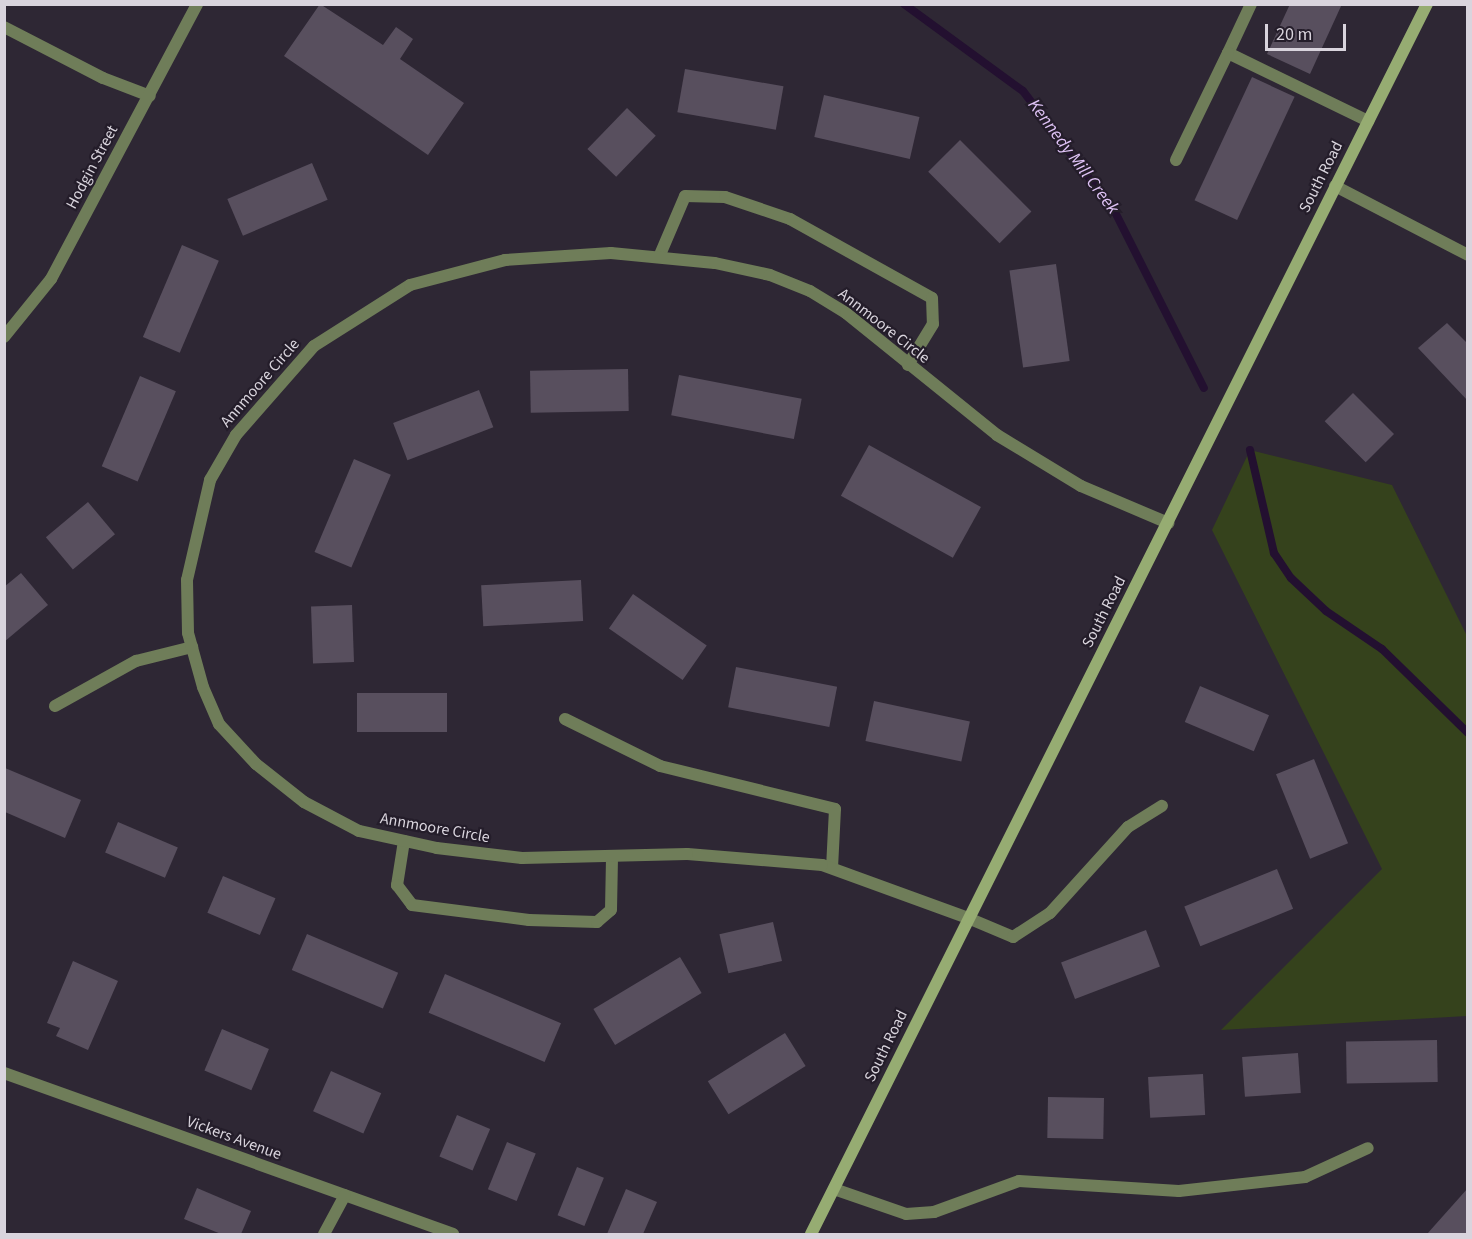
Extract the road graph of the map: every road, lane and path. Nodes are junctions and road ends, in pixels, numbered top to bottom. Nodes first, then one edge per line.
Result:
1 (196, 4) edge
2 (1251, 4) edge
3 (1427, 4) edge
4 (4, 27) edge
5 (1228, 54) junction
6 (150, 96) junction
7 (1368, 121) junction
8 (1176, 159) dead end
9 (1335, 186) junction
10 (1467, 255) edge
11 (659, 257) junction
12 (4, 337) edge
13 (908, 365) junction
14 (1168, 523) junction
15 (192, 647) junction
16 (55, 706) dead end
17 (565, 719) dead end
18 (1162, 806) dead end
19 (404, 841) junction
20 (612, 856) junction
21 (832, 868) junction
22 (968, 918) junction
23 (4, 1073) edge
24 (1368, 1148) dead end
25 (834, 1189) junction
26 (345, 1195) junction
27 (324, 1234) edge
28 (453, 1234) edge
29 (812, 1234) edge

1 - 6 street, Hodgin Street
2 - 5 street
3 - 7 street, South Road
4 - 6 street
5 - 7 street
5 - 8 street
6 - 12 street, Hodgin Street
7 - 9 street, South Road
9 - 10 street
9 - 14 street, South Road
11 - 13 street, Annmoore Circle
11 - 13 street
11 - 15 street, Annmoore Circle
13 - 14 street, Annmoore Circle
14 - 22 street, South Road
15 - 16 street
15 - 19 street, Annmoore Circle
17 - 21 street
18 - 22 street, Annmoore Circle
19 - 20 street, Annmoore Circle
19 - 20 street
20 - 21 street, Annmoore Circle
21 - 22 street, Annmoore Circle
22 - 25 street, South Road
23 - 26 street, Vickers Avenue
24 - 25 street
25 - 29 street, South Road
26 - 27 street
26 - 28 street, Vickers Avenue

